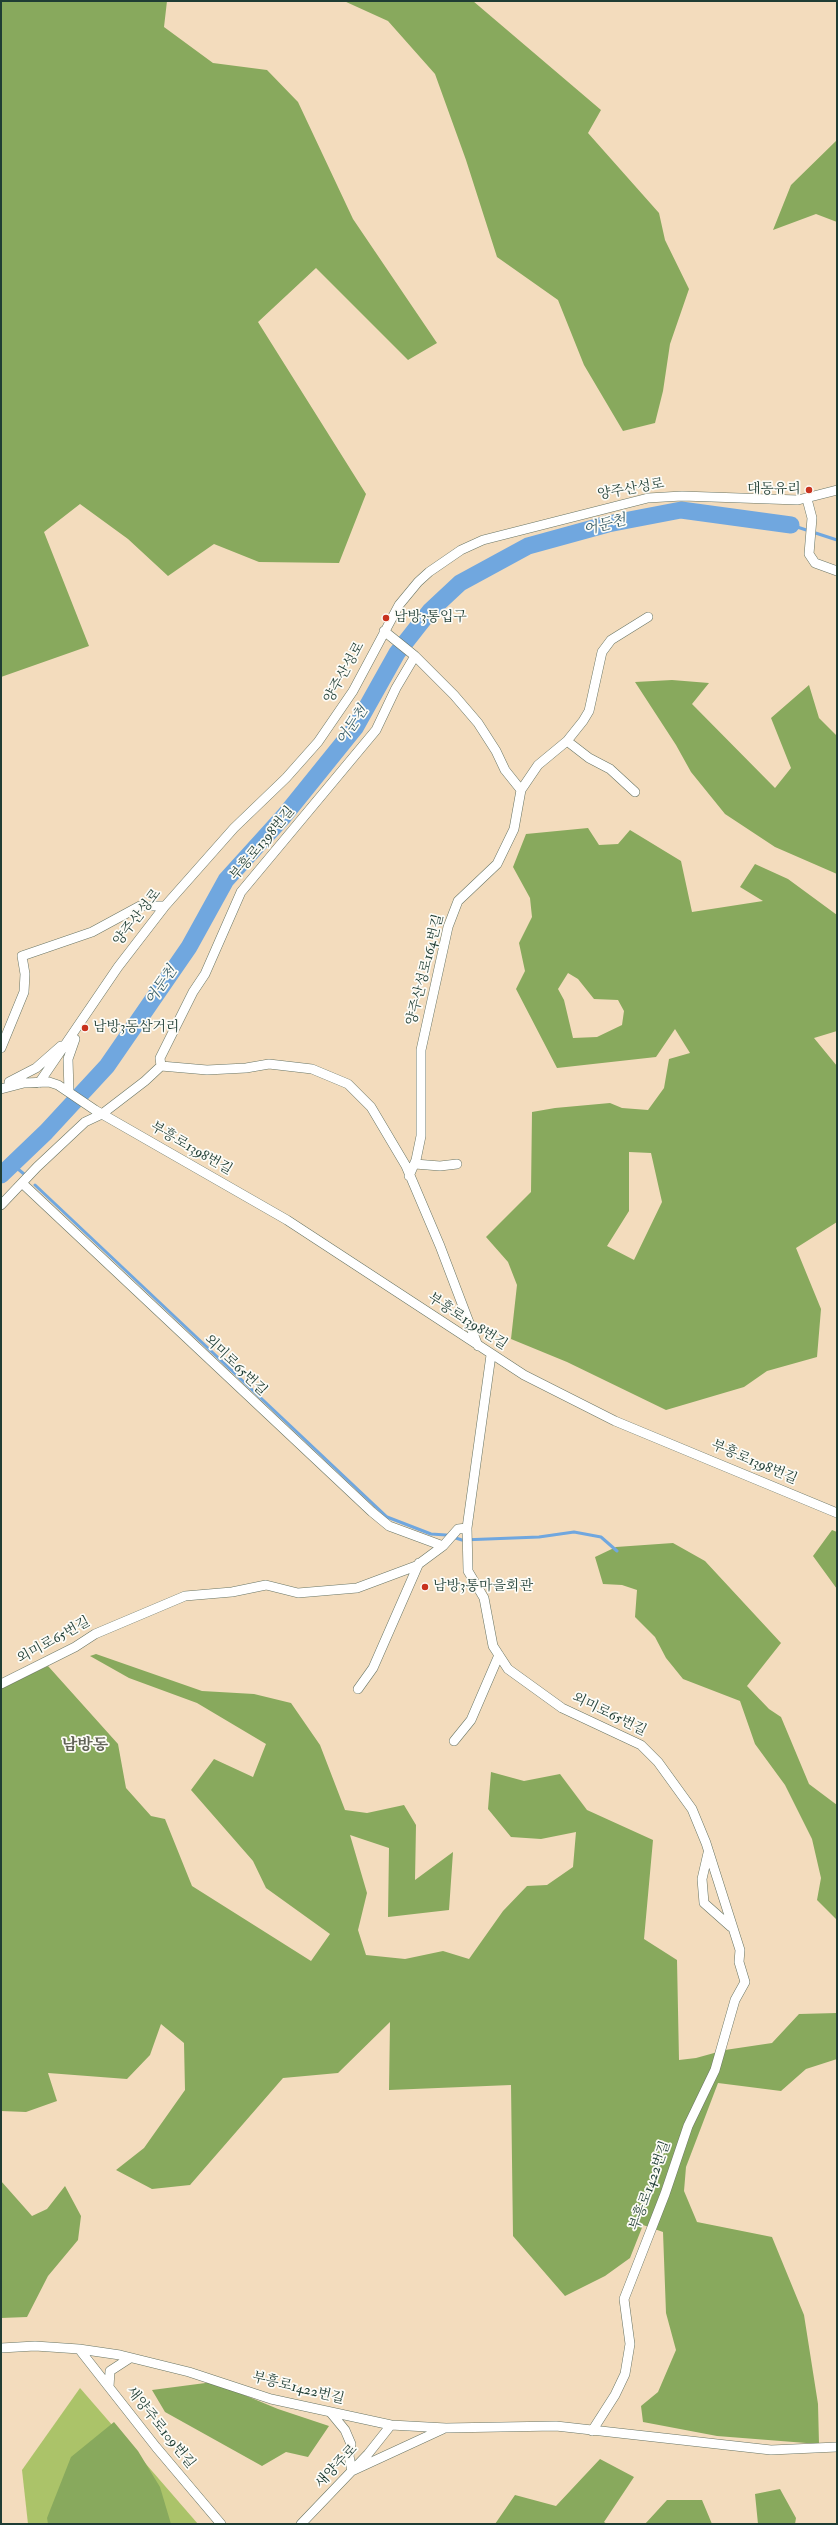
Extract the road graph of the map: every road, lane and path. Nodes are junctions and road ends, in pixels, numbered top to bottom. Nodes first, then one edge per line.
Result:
1 (837, 490) edge
2 (807, 499) junction
3 (837, 571) edge
4 (648, 617) dead end
5 (384, 631) junction
6 (416, 656) junction
7 (567, 741) junction
8 (521, 790) junction
9 (635, 792) dead end
10 (165, 906) junction
11 (80, 1024) junction
12 (1, 1048) edge
13 (161, 1066) junction
14 (39, 1083) junction
15 (1, 1087) edge
16 (69, 1092) junction
17 (98, 1112) junction
18 (457, 1164) dead end
19 (410, 1165) junction
20 (23, 1184) junction
21 (1, 1205) edge
22 (478, 1346) junction
23 (491, 1354) junction
24 (837, 1513) edge
25 (467, 1536) junction
26 (448, 1539) junction
27 (419, 1563) junction
28 (499, 1655) junction
29 (1, 1684) edge
30 (358, 1689) dead end
31 (454, 1741) dead end
32 (708, 1851) junction
33 (732, 1929) junction
34 (740, 1950) joint
35 (1, 2348) edge
36 (79, 2349) junction
37 (130, 2358) junction
38 (109, 2387) junction
39 (330, 2413) junction
40 (391, 2425) junction
41 (446, 2428) junction
42 (592, 2430) junction
43 (837, 2447) edge
44 (352, 2471) junction
45 (221, 2524) edge
46 (301, 2524) edge

1 - 2 street, 양주산성로
2 - 3 street
2 - 5 street, 양주산성로
4 - 7 street, 양주산성로164번길
5 - 6 street
5 - 10 street, 양주산성로
6 - 8 street
6 - 13 street, 부흥로1398번길
7 - 8 street, 양주산성로164번길
7 - 9 street
8 - 19 street, 양주산성로164번길
10 - 11 street, 양주산성로
10 - 12 street
11 - 14 street, 양주산성로
11 - 15 street
11 - 16 street
13 - 17 street
13 - 19 street
14 - 15 street
14 - 16 street, 부흥로1398번길
16 - 17 street, 부흥로1398번길
17 - 20 street
17 - 22 street, 부흥로1398번길
18 - 19 street
19 - 22 street, 양주산성로164번길
20 - 21 street
20 - 26 street, 외미로65번길
22 - 23 street, 부흥로1398번길
23 - 24 street, 부흥로1398번길
23 - 25 street, 외미로65번길
25 - 26 street, 외미로65번길
25 - 28 street, 외미로65번길
26 - 27 street, 외미로65번길
27 - 29 street, 외미로65번길
27 - 30 street
28 - 31 street
28 - 32 street, 외미로65번길
32 - 33 street, 외미로65번길
32 - 33 street
33 - 34 street, 외미로65번길
34 - 42 street, 부흥로1422번길
35 - 36 street, 부흥로1422번길
36 - 37 street, 부흥로1422번길
36 - 38 street, 새양주로109번길
37 - 38 street
37 - 39 street, 부흥로1422번길
38 - 45 street, 새양주로109번길
39 - 40 street, 부흥로1422번길
39 - 44 street
40 - 41 street, 부흥로1422번길
40 - 44 street, 새양주로
41 - 42 street, 부흥로1422번길
41 - 44 street
42 - 43 street, 부흥로1422번길
44 - 46 street, 새양주로

